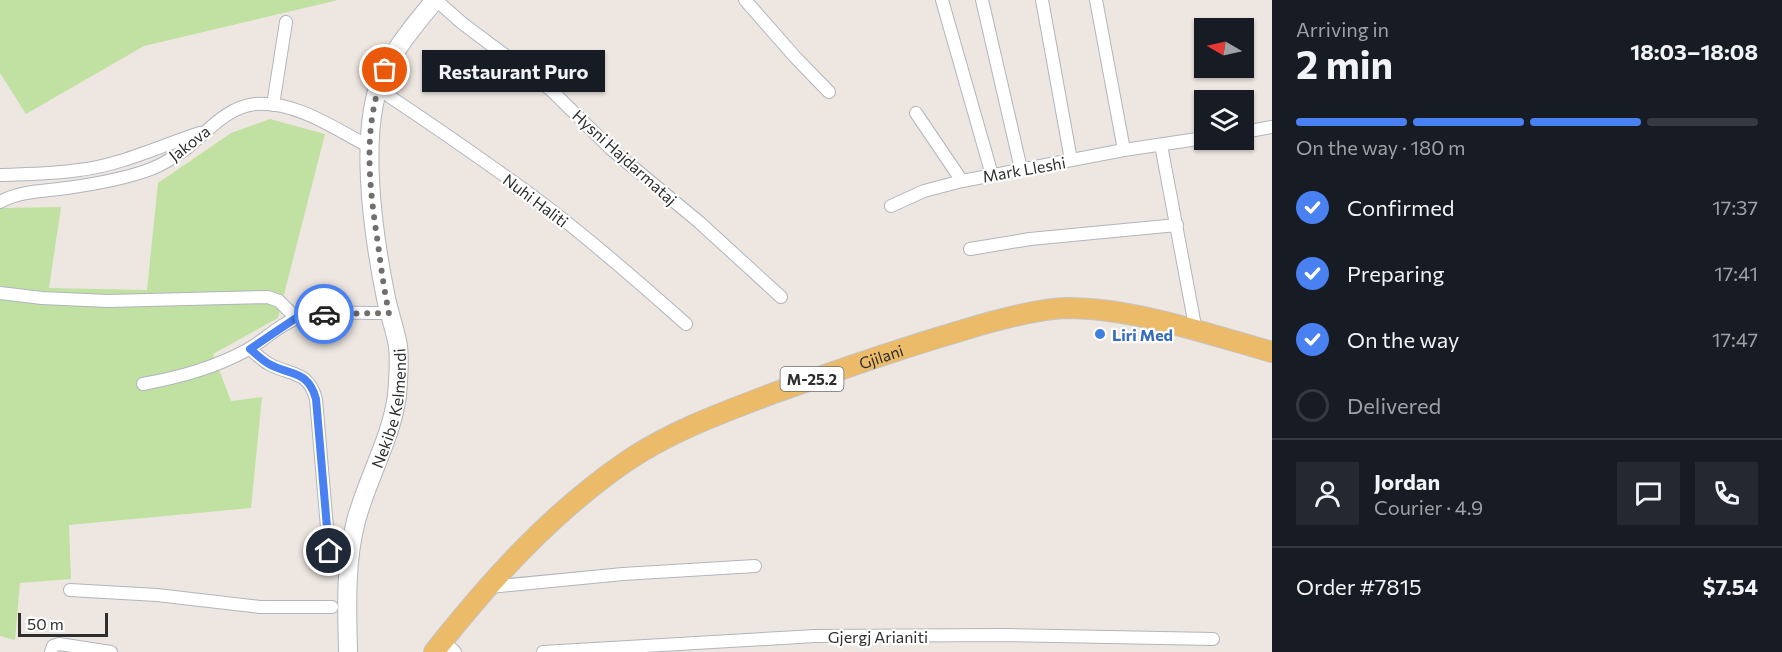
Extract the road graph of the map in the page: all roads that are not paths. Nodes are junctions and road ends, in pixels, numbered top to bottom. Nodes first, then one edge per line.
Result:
1 (436, 0) edge
2 (745, 0) edge
3 (942, 0) edge
4 (982, 0) edge
5 (1042, 0) edge
6 (1096, 0) edge
7 (286, 22) dead end
8 (377, 88) junction
9 (830, 92) dead end
10 (273, 105) junction
11 (916, 113) dead end
12 (1272, 127) edge
13 (1254, 130) edge
14 (205, 131) junction
15 (1194, 140) edge
16 (1161, 145) junction
17 (370, 147) junction
18 (1124, 150) junction
19 (1071, 160) junction
20 (1021, 169) junction
21 (0, 175) edge
22 (992, 175) junction
23 (962, 180) junction
24 (0, 202) edge
25 (891, 206) dead end
26 (1177, 225) junction
27 (970, 249) dead end
28 (0, 293) edge
29 (781, 297) dead end
30 (389, 313) junction
31 (296, 318) junction
32 (686, 324) dead end
33 (1196, 331) junction
34 (250, 349) junction
35 (1272, 352) edge
36 (143, 384) dead end
37 (329, 551) dead end
38 (755, 566) dead end
39 (489, 587) junction
40 (70, 590) dead end
41 (332, 607) dead end
42 (1213, 639) dead end
43 (444, 648) edge
44 (51, 652) edge
45 (111, 652) edge
46 (348, 652) edge
47 (543, 652) edge

1 - 8 street, Nekibe Kelmendi
1 - 29 street, Hysni Hajdarmataj
2 - 9 street
3 - 22 street
4 - 20 street
5 - 19 street
6 - 18 street
7 - 10 street
8 - 17 street, Nekibe Kelmendi
8 - 32 street, Nuhi Haliti
10 - 14 street, Jakova
10 - 17 street, Jakova
11 - 23 street
12 - 13 street
14 - 21 street
14 - 24 street, Jakova
15 - 16 street, Mark Lleshi
16 - 18 street, Mark Lleshi
16 - 26 street
17 - 30 street, Nekibe Kelmendi
18 - 19 street, Mark Lleshi
19 - 20 street, Mark Lleshi
20 - 22 street, Mark Lleshi
22 - 23 street, Mark Lleshi
23 - 25 street, Mark Lleshi
26 - 27 street
26 - 33 street
28 - 31 street
30 - 31 street
30 - 46 street, Nekibe Kelmendi
31 - 34 street
33 - 35 main road, Gjilani / M-25.2
33 - 39 main road, Gjilani / M-25.2
34 - 36 street
34 - 37 street
38 - 39 street
39 - 43 main road, Gjilani / M-25.2
40 - 41 street
42 - 47 street, Gjergj Arianiti
44 - 45 street

